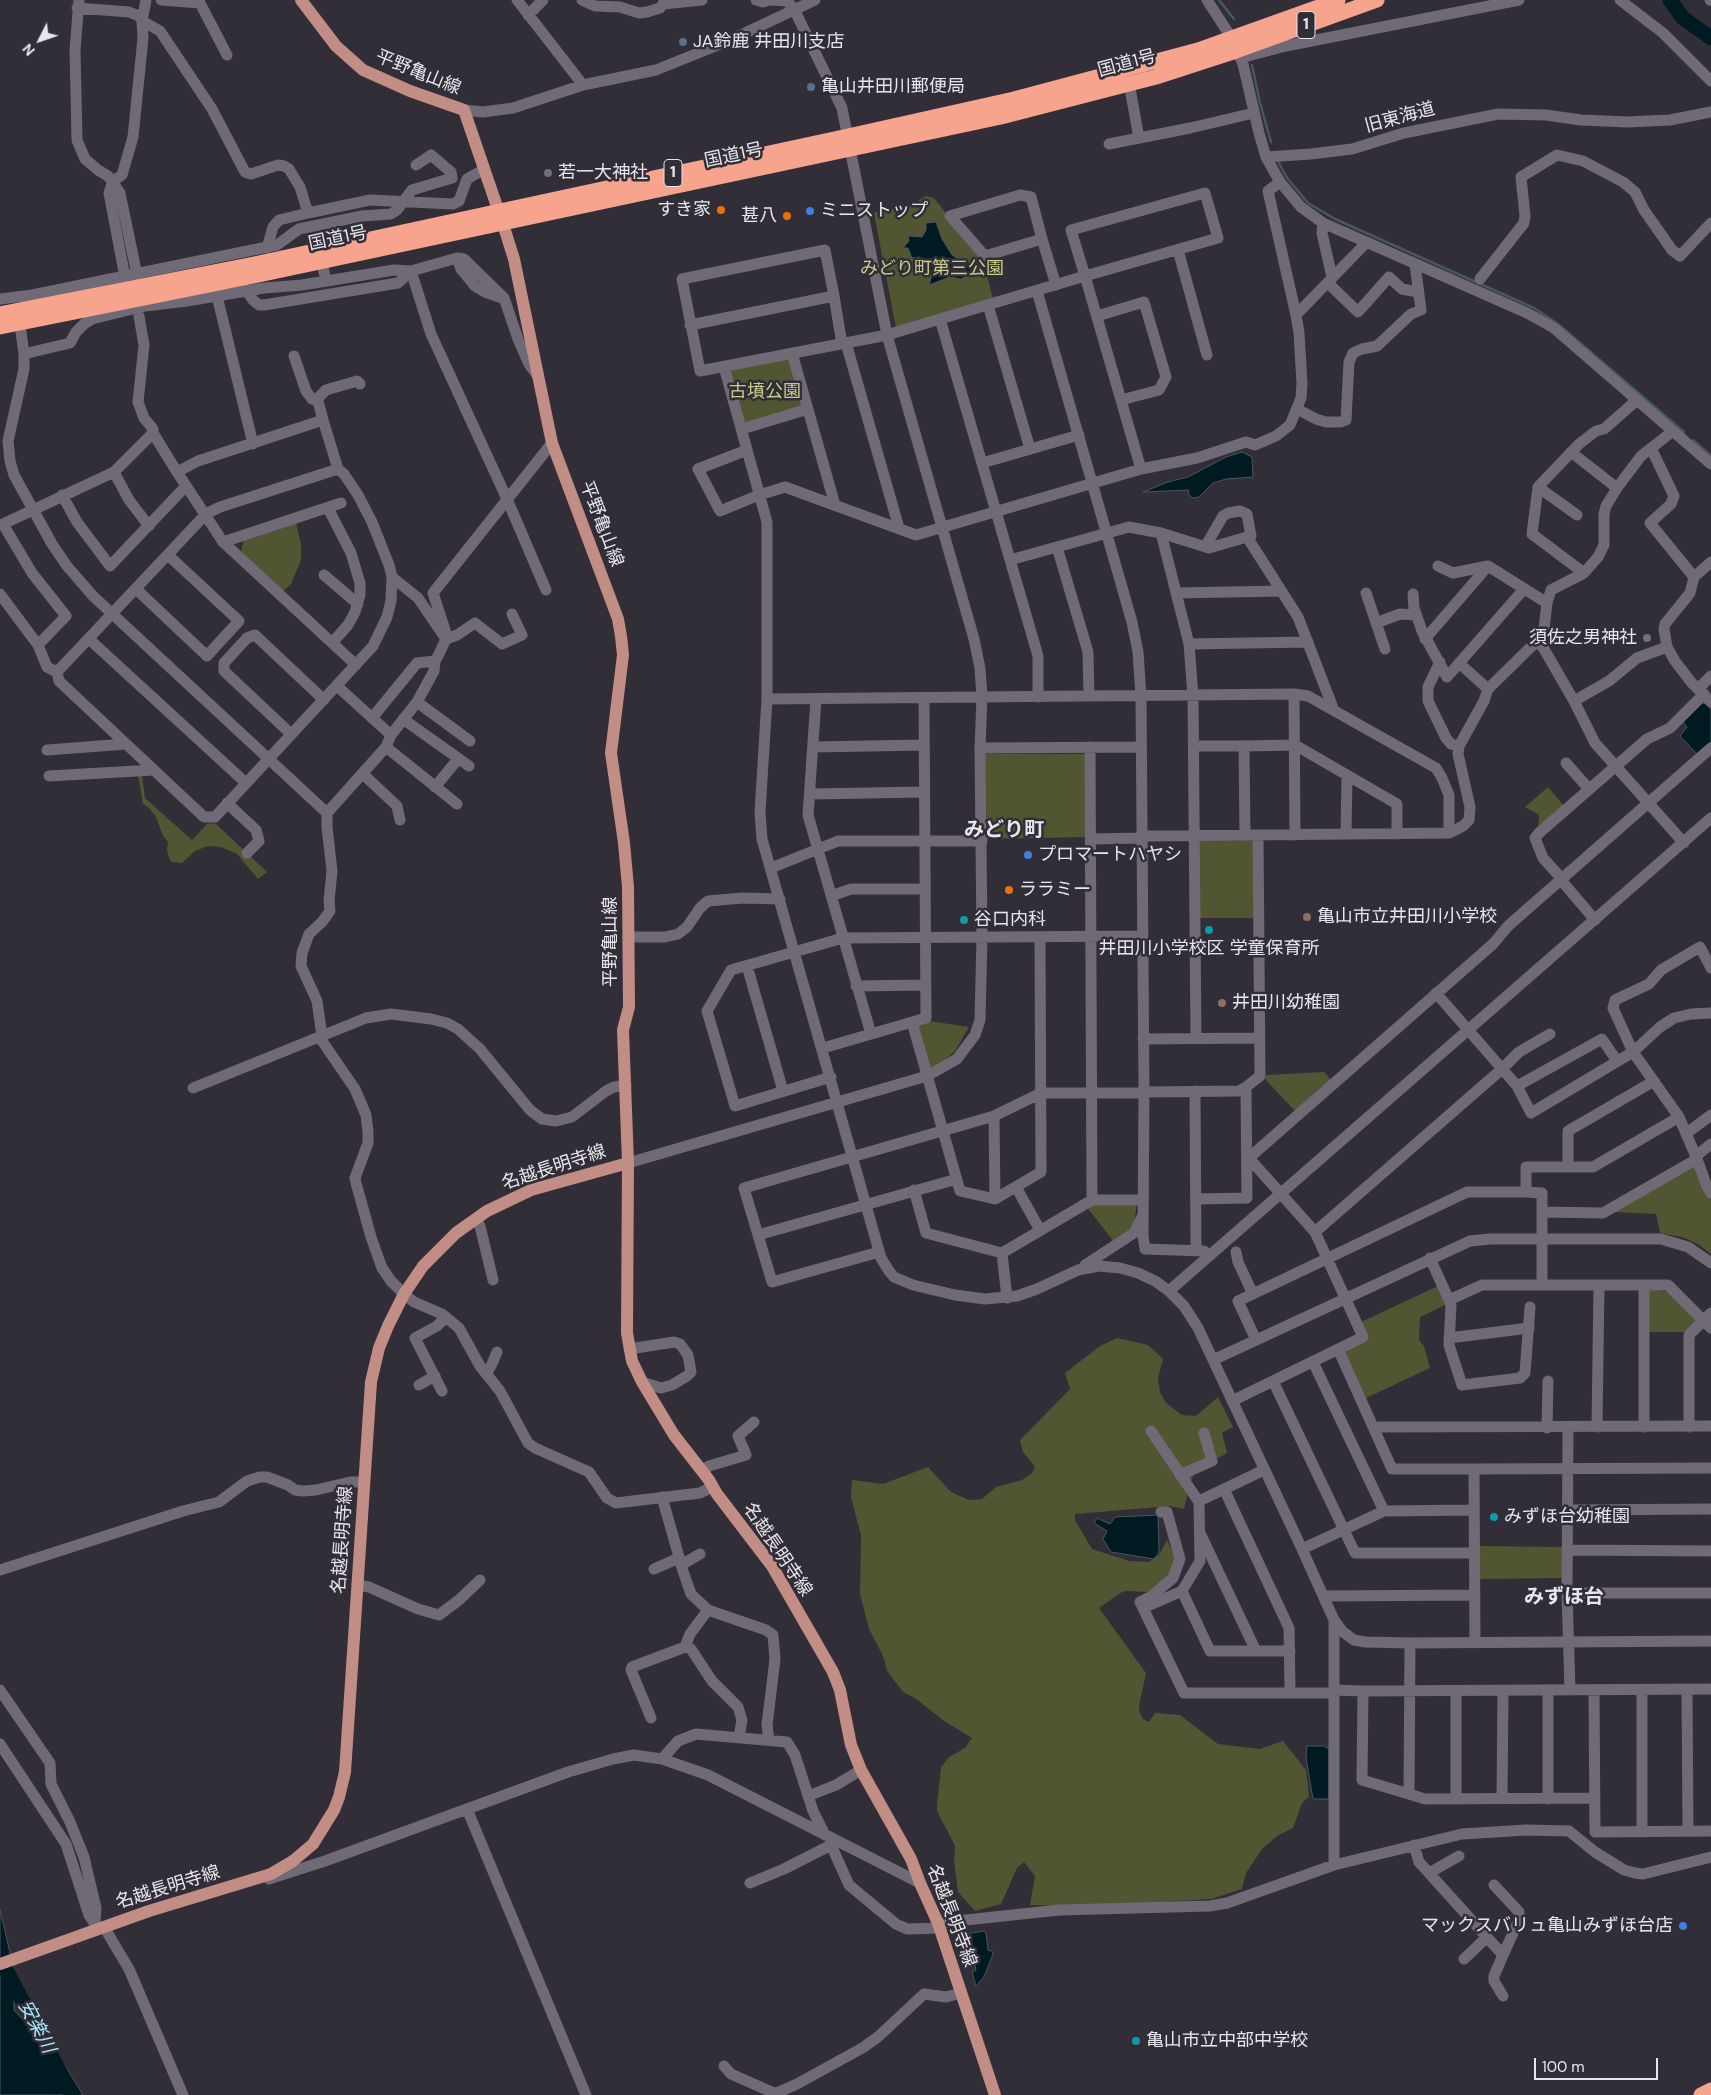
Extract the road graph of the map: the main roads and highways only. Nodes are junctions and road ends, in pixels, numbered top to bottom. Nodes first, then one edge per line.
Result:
1 (301, 0) edge
2 (1338, 0) edge
3 (1377, 0) edge
4 (1235, 49) junction
5 (850, 144) junction
6 (501, 217) junction
7 (0, 314) edge
8 (19, 317) junction
9 (0, 327) edge
10 (628, 1162) junction
11 (0, 1964) edge
12 (1711, 2090) edge
13 (995, 2095) edge
14 (1701, 2095) edge

1 - 6 main road, 平野亀山線
2 - 4 highway, 国道1号 / 1
3 - 4 highway, 国道1号 / 1
4 - 5 highway, 国道1号 / 1
4 - 5 highway, 国道1号 / 1
5 - 6 highway, 国道1号 / 1
6 - 8 highway, 国道1号 / 1
6 - 10 main road, 平野亀山線
7 - 8 highway, 国道1号 / 1
8 - 9 highway, 国道1号 / 1
10 - 11 main road, 名越長明寺線
10 - 13 main road, 名越長明寺線
12 - 14 highway

